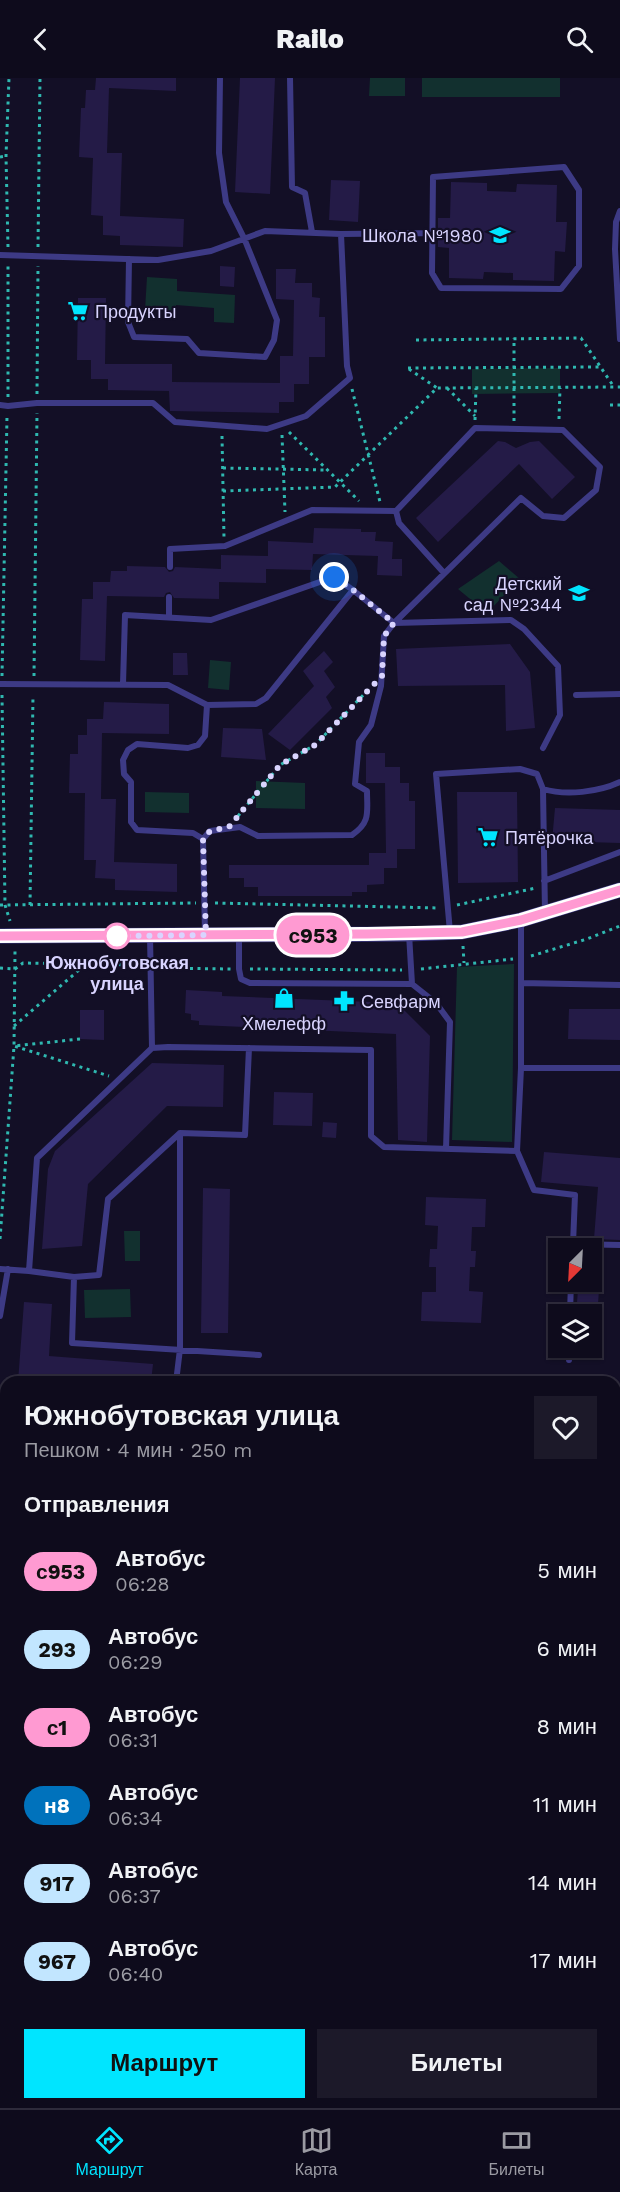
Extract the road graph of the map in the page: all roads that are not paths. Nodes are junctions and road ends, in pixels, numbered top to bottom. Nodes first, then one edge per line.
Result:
1 (220, 78) edge
2 (290, 78) edge
3 (620, 211) edge
4 (312, 232) junction
5 (432, 233) junction
6 (341, 234) junction
7 (244, 238) junction
8 (0, 255) edge
9 (129, 259) junction
10 (620, 339) edge
11 (0, 405) edge
12 (396, 511) junction
13 (170, 567) dead end
14 (444, 573) junction
15 (353, 590) junction
16 (169, 597) dead end
17 (169, 617) junction
18 (394, 623) junction
19 (1, 684) edge
20 (123, 684) junction
21 (620, 694) edge
22 (576, 695) dead end
23 (207, 705) junction
24 (543, 748) dead end
25 (620, 782) edge
26 (543, 789) junction
27 (203, 839) junction
28 (620, 852) edge
29 (544, 884) junction
30 (620, 890) edge
31 (545, 913) junction
32 (521, 920) junction
33 (450, 932) junction
34 (409, 934) junction
35 (150, 935) junction
36 (206, 935) junction
37 (239, 935) junction
38 (8, 936) edge
39 (521, 983) junction
40 (412, 984) junction
41 (620, 985) edge
42 (153, 1048) junction
43 (249, 1048) junction
44 (521, 1068) junction
45 (620, 1068) edge
46 (180, 1133) junction
47 (446, 1149) junction
48 (517, 1151) junction
49 (572, 1238) edge
50 (602, 1245) edge
51 (620, 1245) edge
52 (0, 1269) edge
53 (8, 1269) junction
54 (29, 1271) junction
55 (74, 1277) junction
56 (0, 1316) edge
57 (180, 1349) junction
58 (259, 1355) dead end
59 (177, 1376) edge

1 - 7 lane
2 - 4 lane
3 - 10 lane
4 - 6 lane
4 - 7 lane
5 - 5 lane
5 - 6 lane
6 - 11 lane
7 - 9 lane
7 - 9 lane
8 - 9 lane
12 - 13 lane
12 - 14 lane
12 - 14 lane
14 - 18 lane
15 - 17 lane
15 - 18 lane
15 - 23 lane
16 - 17 lane
17 - 20 lane
18 - 24 lane
18 - 27 lane
19 - 20 lane
20 - 23 lane
21 - 22 lane
23 - 27 lane
25 - 26 lane
26 - 29 lane
26 - 33 lane
27 - 36 lane
28 - 29 lane
29 - 31 lane
30 - 31 street
31 - 32 street
32 - 33 street
32 - 39 lane
33 - 34 street
34 - 37 street
34 - 40 lane
35 - 36 street
35 - 38 street
35 - 42 lane
36 - 37 street
37 - 40 lane
39 - 41 lane
39 - 44 lane
40 - 47 lane
42 - 43 lane
42 - 54 lane
43 - 46 lane
43 - 47 lane
44 - 45 lane
44 - 48 lane
46 - 55 lane
46 - 57 lane
47 - 48 lane
48 - 49 lane
50 - 51 lane
52 - 53 lane
53 - 54 lane
53 - 56 lane
54 - 55 lane
55 - 57 lane
57 - 58 lane
57 - 59 lane

